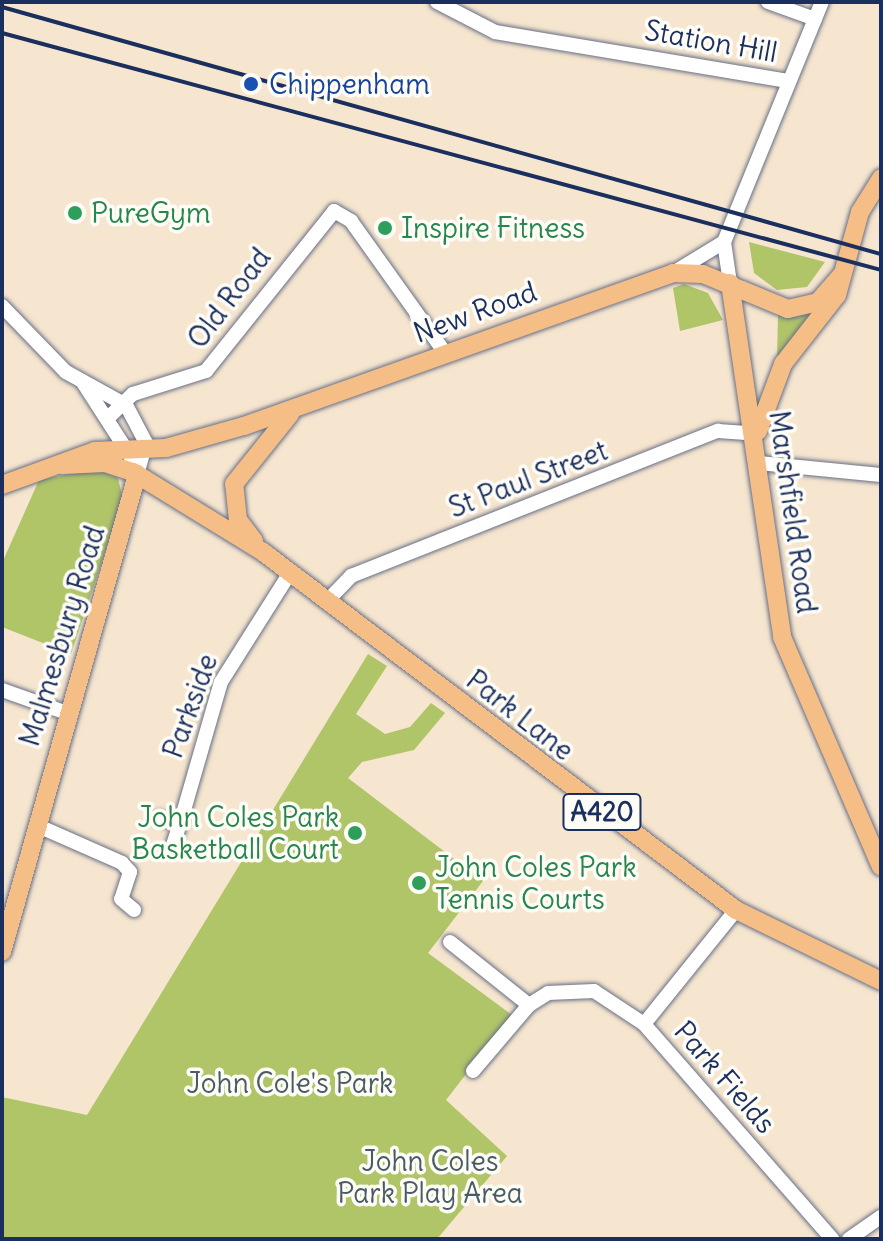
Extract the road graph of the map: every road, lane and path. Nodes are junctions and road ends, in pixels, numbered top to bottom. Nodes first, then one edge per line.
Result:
1 (768, 2) edge
2 (822, 2) edge
3 (439, 3) edge
4 (815, 19) junction
5 (788, 81) junction
6 (881, 178) edge
7 (724, 242) junction
8 (673, 273) junction
9 (841, 276) junction
10 (732, 292) junction
11 (2, 306) edge
12 (445, 353) junction
13 (81, 381) junction
14 (124, 402) junction
15 (299, 408) junction
16 (110, 416) junction
17 (757, 434) junction
18 (127, 448) junction
19 (146, 449) junction
20 (758, 463) junction
21 (62, 465) junction
22 (137, 474) junction
23 (881, 475) edge
24 (2, 485) edge
25 (263, 552) junction
26 (290, 573) junction
27 (327, 601) junction
28 (2, 690) edge
29 (67, 713) junction
30 (159, 818) dead end
31 (180, 824) junction
32 (36, 825) junction
33 (173, 845) dead end
34 (881, 867) edge
35 (134, 910) dead end
36 (736, 910) junction
37 (450, 942) dead end
38 (2, 952) edge
39 (881, 980) edge
40 (529, 1005) junction
41 (644, 1024) junction
42 (473, 1071) dead end
43 (881, 1217) edge
44 (832, 1239) edge
45 (849, 1239) edge

1 - 4 street
2 - 4 street
3 - 5 street, Station Hill
4 - 5 street
5 - 7 street
6 - 9 main road
7 - 8 street, New Road
7 - 10 street, Marshfield Road
8 - 10 main road, New Road / A420
8 - 12 main road, New Road / A420
9 - 10 main road, A420
9 - 17 main road
10 - 17 main road, Marshfield Road
11 - 13 street
12 - 14 street, Old Road
12 - 15 main road, New Road / A420
13 - 14 street
13 - 16 street
14 - 16 street, Old Road
14 - 19 street
15 - 19 main road, New Road
15 - 25 main road, New Road / A420
16 - 18 street
17 - 20 main road, Marshfield Road
17 - 27 street, St Paul Street
18 - 19 main road, New Road
18 - 21 main road, New Road
18 - 22 street
19 - 22 street
20 - 23 street
20 - 34 main road, Marshfield Road
21 - 22 main road, Park Lane
21 - 24 main road
22 - 25 main road, Park Lane
22 - 29 main road, Malmesbury Road
25 - 26 main road, Park Lane / A420
26 - 27 main road, Park Lane / A420
26 - 31 street, Parkside
27 - 36 main road, Park Lane / A420
28 - 29 street
29 - 32 main road, Malmesbury Road
30 - 31 street
31 - 33 street, Parkside
32 - 35 street
32 - 38 main road, Malmesbury Road
36 - 39 main road, Park Lane / A420
36 - 41 street, Park Fields
37 - 40 street
40 - 41 street
40 - 42 street
41 - 44 street, Park Fields
43 - 45 street

